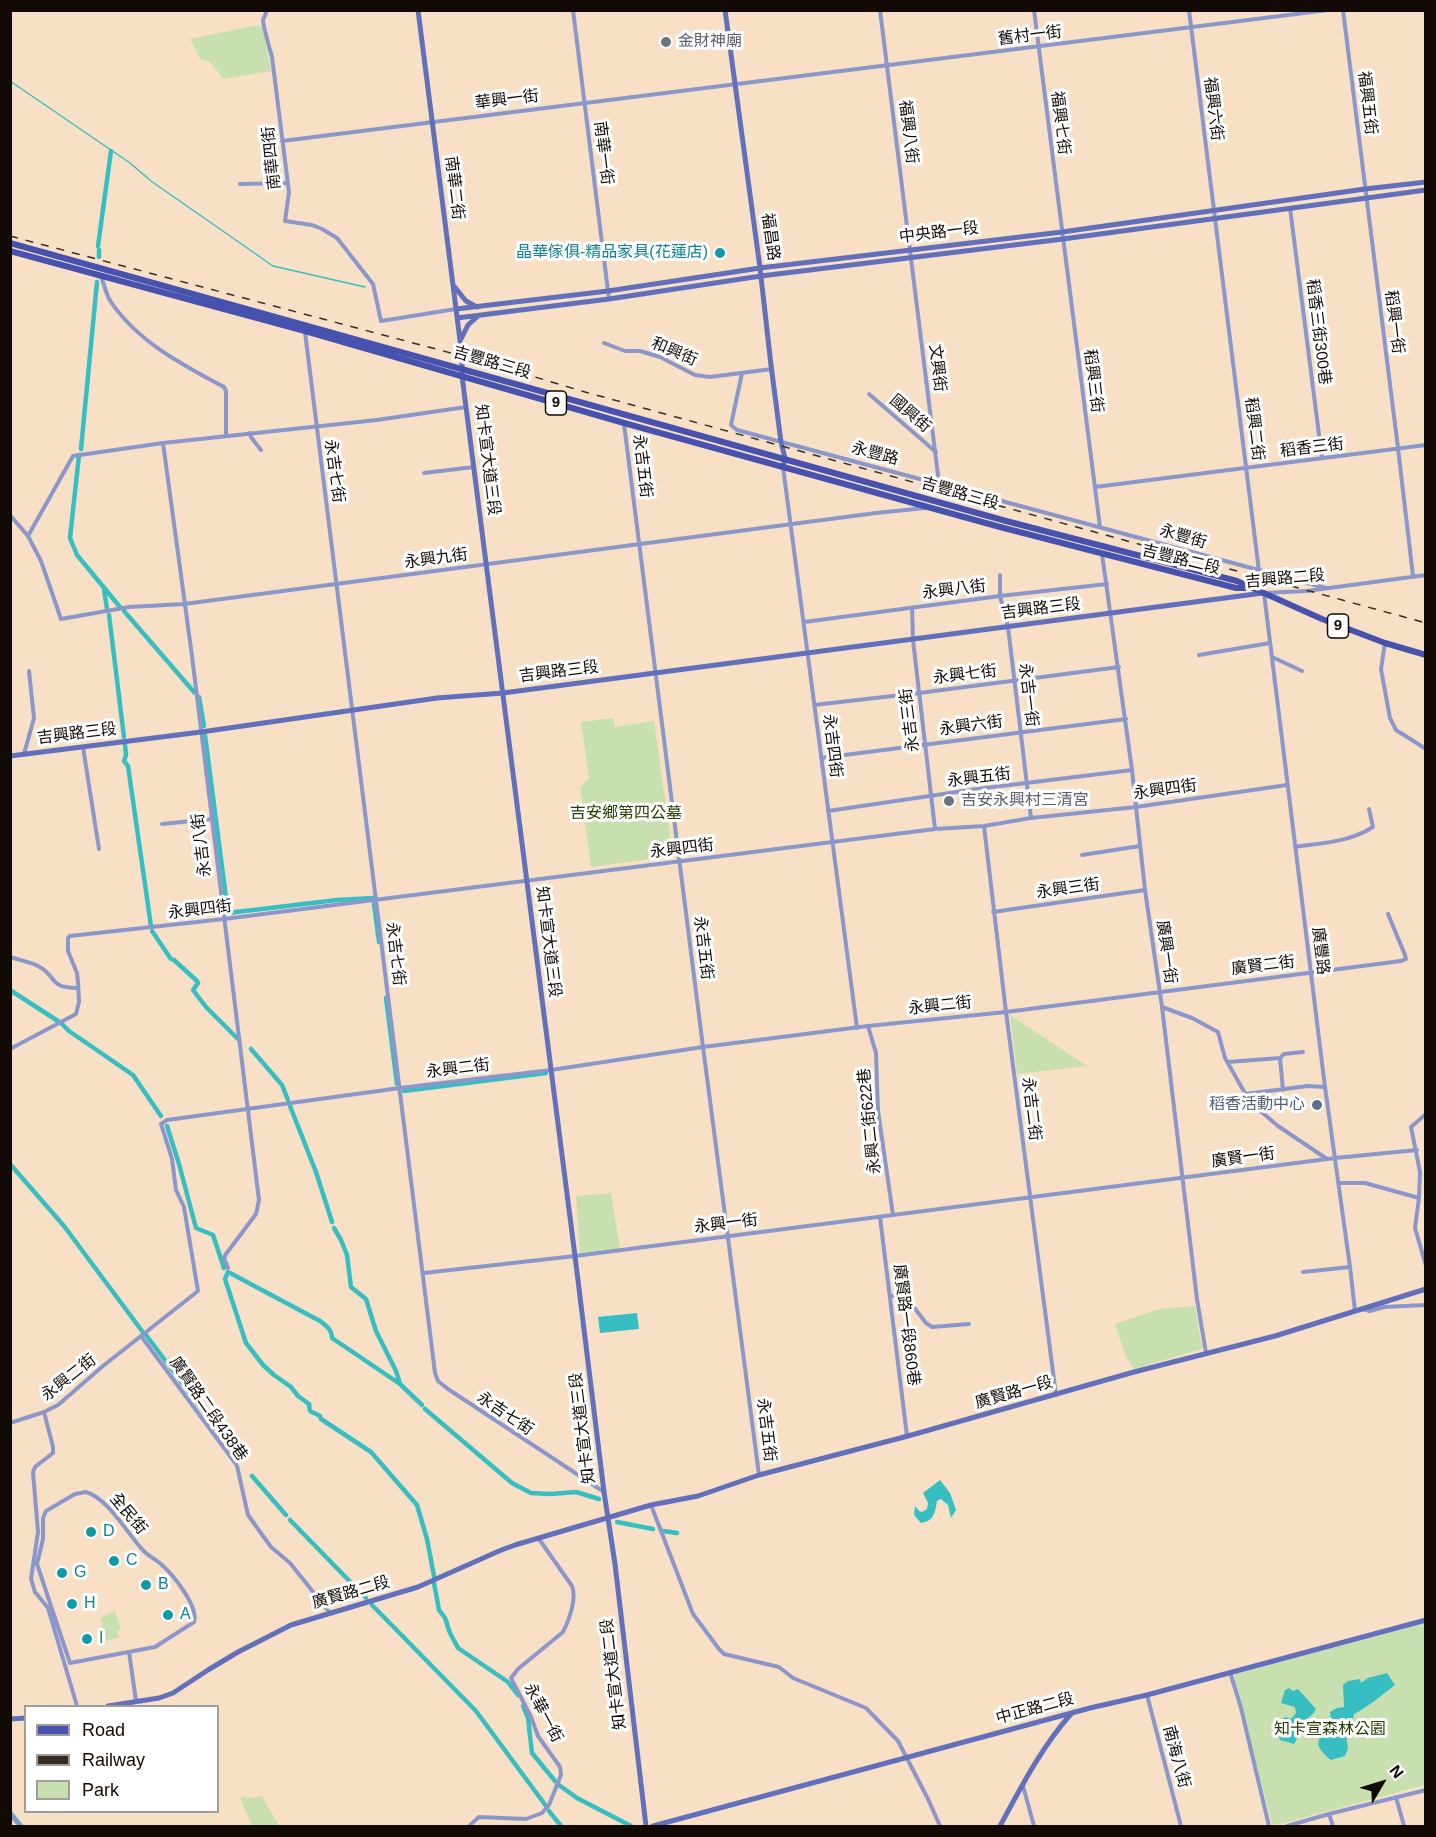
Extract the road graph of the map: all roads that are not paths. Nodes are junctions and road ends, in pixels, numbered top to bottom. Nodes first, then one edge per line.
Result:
1 (267, 10) edge
2 (418, 10) edge
3 (573, 10) edge
4 (725, 10) edge
5 (880, 10) edge
6 (1034, 10) edge
7 (1189, 10) edge
8 (1328, 10) edge
9 (1343, 10) edge
10 (1191, 28) junction
11 (1039, 47) junction
12 (887, 66) junction
13 (734, 83) junction
14 (584, 102) junction
15 (432, 122) junction
16 (282, 141) junction
17 (1425, 182) edge
18 (288, 183) junction
19 (240, 184) dead end
20 (1365, 189) junction
21 (1425, 190) edge
22 (1366, 198) junction
23 (1290, 208) junction
24 (1214, 210) junction
25 (1215, 219) junction
26 (1062, 232) junction
27 (1063, 239) junction
28 (10, 243) edge
29 (10, 251) edge
30 (911, 253) junction
31 (760, 268) junction
32 (116, 272) junction
33 (102, 276) junction
34 (761, 276) junction
35 (116, 280) junction
36 (453, 285) junction
37 (608, 291) junction
38 (609, 298) junction
39 (478, 308) junction
40 (456, 309) junction
41 (478, 316) junction
42 (457, 318) junction
43 (305, 331) junction
44 (460, 340) junction
45 (604, 343) dead end
46 (772, 369) junction
47 (462, 372) junction
48 (742, 373) junction
49 (869, 394) dead end
50 (467, 407) junction
51 (624, 423) junction
52 (316, 426) junction
53 (249, 433) junction
54 (226, 436) junction
55 (782, 442) junction
56 (163, 443) junction
57 (1425, 445) edge
58 (1398, 448) junction
59 (261, 450) dead end
60 (936, 452) junction
61 (785, 458) junction
62 (1322, 458) junction
63 (474, 467) junction
64 (783, 467) junction
65 (1247, 468) junction
66 (423, 473) dead end
67 (939, 483) junction
68 (1095, 487) junction
69 (929, 508) junction
70 (10, 515) edge
71 (791, 525) junction
72 (1100, 527) junction
73 (28, 536) junction
74 (639, 544) junction
75 (1106, 545) joint
76 (1102, 554) junction
77 (487, 564) junction
78 (1259, 571) junction
79 (1000, 575) dead end
80 (1425, 575) edge
81 (1413, 576) junction
82 (1107, 584) junction
83 (338, 585) junction
84 (1254, 588) junction
85 (1329, 589) junction
86 (1264, 593) junction
87 (1000, 596) junction
88 (184, 604) junction
89 (912, 608) junction
90 (1111, 614) junction
91 (804, 622) junction
92 (1008, 627) junction
93 (913, 640) junction
94 (1270, 644) junction
95 (1385, 644) junction
96 (807, 653) junction
97 (1199, 655) dead end
98 (1425, 655) edge
99 (1272, 657) junction
100 (1119, 667) junction
101 (29, 670) dead end
102 (1302, 671) dead end
103 (655, 673) junction
104 (1014, 681) junction
105 (503, 693) junction
106 (919, 693) junction
107 (814, 705) junction
108 (353, 711) junction
109 (1126, 719) junction
110 (1021, 731) junction
111 (201, 732) junction
112 (926, 744) junction
113 (83, 746) junction
114 (1425, 749) edge
115 (24, 754) junction
116 (10, 756) edge
117 (821, 758) junction
118 (1132, 770) junction
119 (1027, 784) junction
120 (1287, 785) junction
121 (932, 795) junction
122 (1136, 807) junction
123 (1369, 809) dead end
124 (828, 811) junction
125 (1031, 818) junction
126 (212, 819) junction
127 (162, 824) dead end
128 (984, 826) junction
129 (935, 829) junction
130 (832, 843) junction
131 (1140, 846) junction
132 (1295, 847) junction
133 (99, 849) dead end
134 (1082, 855) dead end
135 (680, 861) junction
136 (526, 880) junction
137 (1145, 890) junction
138 (375, 900) junction
139 (993, 912) junction
140 (1388, 914) dead end
141 (224, 919) junction
142 (10, 957) edge
143 (1311, 972) junction
144 (78, 988) junction
145 (1160, 991) junction
146 (1162, 1007) junction
147 (1006, 1012) junction
148 (868, 1026) junction
149 (856, 1028) junction
150 (703, 1047) junction
151 (10, 1049) edge
152 (1303, 1052) dead end
153 (1280, 1058) junction
154 (1227, 1062) junction
155 (551, 1070) junction
156 (1325, 1087) junction
157 (400, 1088) junction
158 (1283, 1090) junction
159 (1245, 1094) junction
160 (248, 1108) junction
161 (1425, 1114) edge
162 (1417, 1150) junction
163 (1335, 1158) junction
164 (1328, 1159) junction
165 (1183, 1179) junction
166 (1338, 1183) junction
167 (1030, 1197) junction
168 (1419, 1198) junction
169 (893, 1215) junction
170 (880, 1216) junction
171 (728, 1235) junction
172 (575, 1256) junction
173 (1425, 1266) edge
174 (1350, 1267) junction
175 (228, 1268) dead end
176 (1303, 1272) dead end
177 (424, 1273) junction
178 (1425, 1289) edge
179 (891, 1296) junction
180 (1425, 1305) edge
181 (1358, 1310) junction
182 (969, 1324) dead end
183 (141, 1336) junction
184 (1206, 1354) junction
185 (1056, 1395) junction
186 (44, 1412) junction
187 (10, 1424) edge
188 (908, 1436) junction
189 (759, 1475) junction
190 (604, 1492) junction
191 (651, 1505) junction
192 (609, 1519) junction
193 (539, 1539) junction
194 (330, 1613) junction
195 (1425, 1620) edge
196 (129, 1652) junction
197 (1230, 1672) junction
198 (1147, 1695) junction
199 (136, 1701) junction
200 (76, 1705) edge
201 (117, 1705) edge
202 (1071, 1714) junction
203 (908, 1758) junction
204 (1023, 1785) junction
205 (1425, 1790) edge
206 (1396, 1797) junction
207 (10, 1814) edge
208 (1329, 1814) junction
209 (525, 1819) junction
210 (20, 1827) edge
211 (469, 1827) edge
212 (527, 1827) edge
213 (646, 1827) edge
214 (653, 1827) edge
215 (940, 1827) edge
216 (1000, 1827) edge
217 (1034, 1827) edge
218 (1181, 1827) edge
219 (1269, 1827) edge
220 (1287, 1827) edge
221 (1333, 1827) edge
222 (1404, 1827) edge

1 - 16 street, 南華四街
2 - 15 street, 南華二街
3 - 14 street, 南華一街
4 - 13 street, 福昌路
5 - 12 street, 福興八街
6 - 11 street, 福興七街
7 - 10 street, 福興六街
8 - 10 street, 舊村一街
9 - 20 street, 福興五街
10 - 11 street, 舊村一街
10 - 24 street, 福興六街
11 - 12 street, 舊村一街
11 - 26 street, 福興七街
12 - 13 street, 舊村一街
12 - 30 street, 福興八街
13 - 14 street, 華興一街
13 - 31 street, 福昌路
14 - 15 street, 華興一街
14 - 37 street, 南華一街
15 - 16 street, 華興一街
15 - 36 street, 南華二街
16 - 18 street, 南華四街
17 - 20 street, 中央路一段
18 - 19 street
18 - 40 street, 南華四街
20 - 22 street, 福興五街
20 - 24 street, 中央路一段
21 - 22 street, 中央路一段
22 - 23 street, 中央路一段
22 - 58 street, 稻興一街
23 - 25 street, 中央路一段
23 - 62 street, 稻香三街300巷
24 - 25 street, 福興六街
24 - 26 street, 中央路一段
25 - 27 street, 中央路一段
25 - 65 street, 稻興二街
26 - 27 street, 福興七街
26 - 30 street, 中央路一段
27 - 30 street, 中央路一段
27 - 68 street, 稻興三街
28 - 32 main road, 吉豐路三段 / 9
29 - 33 main road, 吉豐路三段 / 9
30 - 31 street, 中央路一段
30 - 34 street, 中央路一段
30 - 60 street, 文興街
31 - 34 street, 福昌路
31 - 37 street, 中央路一段
32 - 35 main road
32 - 47 main road, 吉豐路三段 / 9
33 - 35 main road, 吉豐路三段 / 9
33 - 54 street
34 - 38 street, 中央路一段
34 - 46 street, 福昌路
35 - 43 main road, 吉豐路三段 / 9
36 - 39 street
36 - 40 street, 南華二街
37 - 38 street, 南華一街
37 - 39 street, 中央路一段
38 - 41 street, 中央路一段
39 - 40 street, 中央路一段
40 - 42 street, 南華二街
41 - 42 street, 中央路一段
41 - 44 street
42 - 44 street, 南華二街
43 - 47 main road, 吉豐路三段 / 9
43 - 52 street, 永吉七街
44 - 47 street, 南華二街
45 - 48 street, 和興街
46 - 48 street, 和興街
46 - 55 street, 福昌路
47 - 50 street, 知卡宣大道三段
47 - 51 main road, 吉豐路三段 / 9
47 - 61 main road, 吉豐路三段 / 9
48 - 55 street, 永豐路
49 - 60 street, 國興街
50 - 52 street
50 - 63 street, 知卡宣大道三段
51 - 64 main road, 吉豐路三段 / 9
51 - 74 street, 永吉五街
52 - 53 street
52 - 83 street, 永吉七街
53 - 54 street
53 - 59 street
54 - 56 street
55 - 61 street, 福昌路
55 - 67 street, 永豐路
56 - 73 street
56 - 88 street, 永吉八街
57 - 58 street, 稻香三街
58 - 62 street, 稻香三街
58 - 81 street
60 - 67 street, 文興街
61 - 64 street, 福昌路
61 - 75 main road, 吉豐路三段 / 9
62 - 65 street, 稻香三街
63 - 66 street
63 - 77 street, 知卡宣大道三段
64 - 69 main road, 吉豐路三段 / 9
64 - 71 street, 永吉四街
65 - 68 street, 稻香三街
65 - 78 street, 稻興二街
67 - 72 street, 永豐路
68 - 72 street, 稻興三街
69 - 71 street, 永興九街
69 - 76 main road, 吉豐路三段 / 9
70 - 73 street, 永興九街
71 - 74 street, 永興九街
71 - 91 street, 永吉四街
72 - 78 street, 永豐街
73 - 88 street, 永興九街
74 - 77 street, 永興九街
74 - 103 street, 永吉五街
75 - 84 main road, 吉豐路二段 / 9
76 - 82 street, 廣興一街
76 - 84 main road, 吉豐路二段 / 9
77 - 83 street, 永興九街
77 - 105 street, 知卡宣大道三段
78 - 85 street
79 - 87 street, 永吉一街
80 - 81 street, 吉興路二段
81 - 85 street, 吉興路二段
82 - 87 street, 永興八街
82 - 90 street, 廣興一街
83 - 88 street, 永興九街
83 - 108 street, 永吉七街
84 - 86 main road, 吉豐路二段 / 9
85 - 86 street, 吉興路二段
86 - 90 street, 吉興路二段
86 - 94 street, 廣豐路
86 - 95 main road, 吉豐路二段 / 9
87 - 89 street, 永興八街
87 - 92 street, 永吉一街
88 - 111 street, 永吉八街
89 - 91 street, 永興八街
89 - 93 street, 永吉三街
90 - 92 street, 吉興路三段
90 - 100 street, 廣興一街
91 - 96 street, 永吉四街
92 - 93 street, 吉興路三段
92 - 104 street, 永吉一街
93 - 96 street, 吉興路三段
93 - 106 street, 永吉三街
94 - 97 street
94 - 99 street, 廣豐路
95 - 98 main road, 吉豐路二段 / 9
95 - 114 street
96 - 103 street, 吉興路三段
96 - 107 street, 永吉四街
99 - 102 street
99 - 120 street, 廣豐路
100 - 104 street, 永興七街
100 - 109 street, 廣興一街
101 - 115 street
103 - 105 street, 吉興路三段
103 - 135 street, 永吉五街
104 - 106 street, 永興七街
104 - 110 street, 永吉一街
105 - 108 street, 吉興路三段
105 - 136 street, 知卡宣大道三段
106 - 107 street, 永興七街
106 - 112 street, 永吉三街
107 - 117 street, 永吉四街
108 - 111 street, 吉興路三段
108 - 138 street, 永吉七街
109 - 110 street, 永興六街
109 - 118 street, 廣興一街
110 - 112 street, 永興六街
110 - 119 street, 永吉一街
111 - 113 street, 吉興路三段
111 - 126 street, 永吉八街
112 - 117 street, 永興六街
112 - 121 street, 永吉三街
113 - 115 street, 吉興路三段
113 - 133 street
115 - 116 street, 吉興路三段
117 - 124 street, 永吉四街
118 - 119 street, 永興五街
118 - 122 street, 廣興一街
119 - 121 street, 永興五街
119 - 125 street, 永吉一街
120 - 122 street, 永興四街
120 - 132 street, 廣豐路
121 - 124 street, 永興五街
121 - 129 street, 永吉三街
122 - 125 street, 永興四街
122 - 131 street, 廣興一街
123 - 132 street
124 - 130 street, 永吉四街
125 - 128 street, 永興四街
126 - 127 street
126 - 141 street, 永吉八街
128 - 129 street, 永興四街
128 - 139 street, 永吉二街
129 - 130 street, 永興四街
130 - 135 street, 永興四街
130 - 149 street, 永吉四街
131 - 134 street
131 - 137 street, 廣興一街
132 - 143 street, 廣豐路
135 - 136 street, 永興四街
135 - 150 street, 永吉五街
136 - 138 street, 永興四街
136 - 155 street, 知卡宣大道三段
137 - 139 street, 永興三街
137 - 145 street, 廣興一街
138 - 141 street, 永興四街
138 - 157 street, 永吉七街
139 - 147 street, 永吉二街
140 - 143 street, 廣賢二街
141 - 144 street, 永興四街
141 - 160 street, 永吉八街
142 - 144 street
143 - 145 street, 廣賢二街
143 - 156 street, 廣豐路
144 - 151 street
145 - 146 street, 廣興一街
145 - 147 street, 永興二街
146 - 154 street
146 - 165 street, 廣興一街
147 - 148 street, 永興二街
147 - 167 street, 永吉二街
148 - 149 street, 永興二街
148 - 169 street, 永興二街622巷
149 - 150 street, 永興二街
150 - 155 street, 永興二街
150 - 171 street, 永吉五街
152 - 153 street
153 - 154 street
153 - 158 street
154 - 159 street
155 - 157 street, 永興二街
155 - 172 street, 知卡宣大道三段
156 - 158 street
156 - 163 street, 廣豐路
157 - 160 street, 永興二街
157 - 177 street, 永吉七街
158 - 159 street
159 - 164 street
160 - 175 street, 永吉八街
160 - 183 street, 永興二街
161 - 162 street
162 - 163 street, 廣賢一街
162 - 168 street
163 - 164 street, 廣賢一街
163 - 166 street, 廣豐路
164 - 165 street, 廣賢一街
165 - 167 street, 廣賢一街
165 - 184 street, 廣興一街
166 - 168 street
166 - 174 street, 廣豐路
167 - 169 street, 永興一街
167 - 185 street, 永吉二街
168 - 173 street
169 - 170 street, 永興一街
170 - 171 street, 永興一街
170 - 179 street, 廣賢路一段860巷
171 - 172 street, 永興一街
171 - 189 street, 永吉五街
172 - 177 street, 永興一街
172 - 190 street, 知卡宣大道三段
174 - 176 street
174 - 181 street, 廣豐路
177 - 190 street, 永吉七街
178 - 181 street, 廣賢路一段
179 - 182 street
179 - 188 street, 廣賢路一段860巷
180 - 181 street
181 - 184 street, 廣賢路一段
183 - 186 street, 永興二街
183 - 194 street, 廣賢路二段438巷
184 - 185 street, 廣賢路一段
185 - 188 street, 廣賢路一段
186 - 187 street, 永興二街
186 - 200 street
188 - 189 street, 廣賢路一段
189 - 191 street, 廣賢路一段
190 - 192 street, 知卡宣大道三段
191 - 192 street, 廣賢路一段
191 - 203 street
192 - 193 street, 廣賢路二段
192 - 213 street, 知卡宣大道二段
193 - 194 street, 廣賢路二段
193 - 209 street, 永華一街
194 - 199 street, 廣賢路二段
195 - 197 street, 中正路二段
196 - 196 street, 全民街
196 - 199 street
197 - 198 street, 中正路二段
197 - 219 street
198 - 202 street, 中正路二段
198 - 218 street, 南海八街
199 - 201 street, 廣賢路二段
202 - 203 street, 中正路二段
202 - 204 street
203 - 214 street, 中正路二段
203 - 215 street
204 - 216 street
204 - 217 street
205 - 206 street
206 - 208 street
206 - 222 street
207 - 210 street
208 - 220 street
208 - 221 street
209 - 211 street
209 - 212 street

